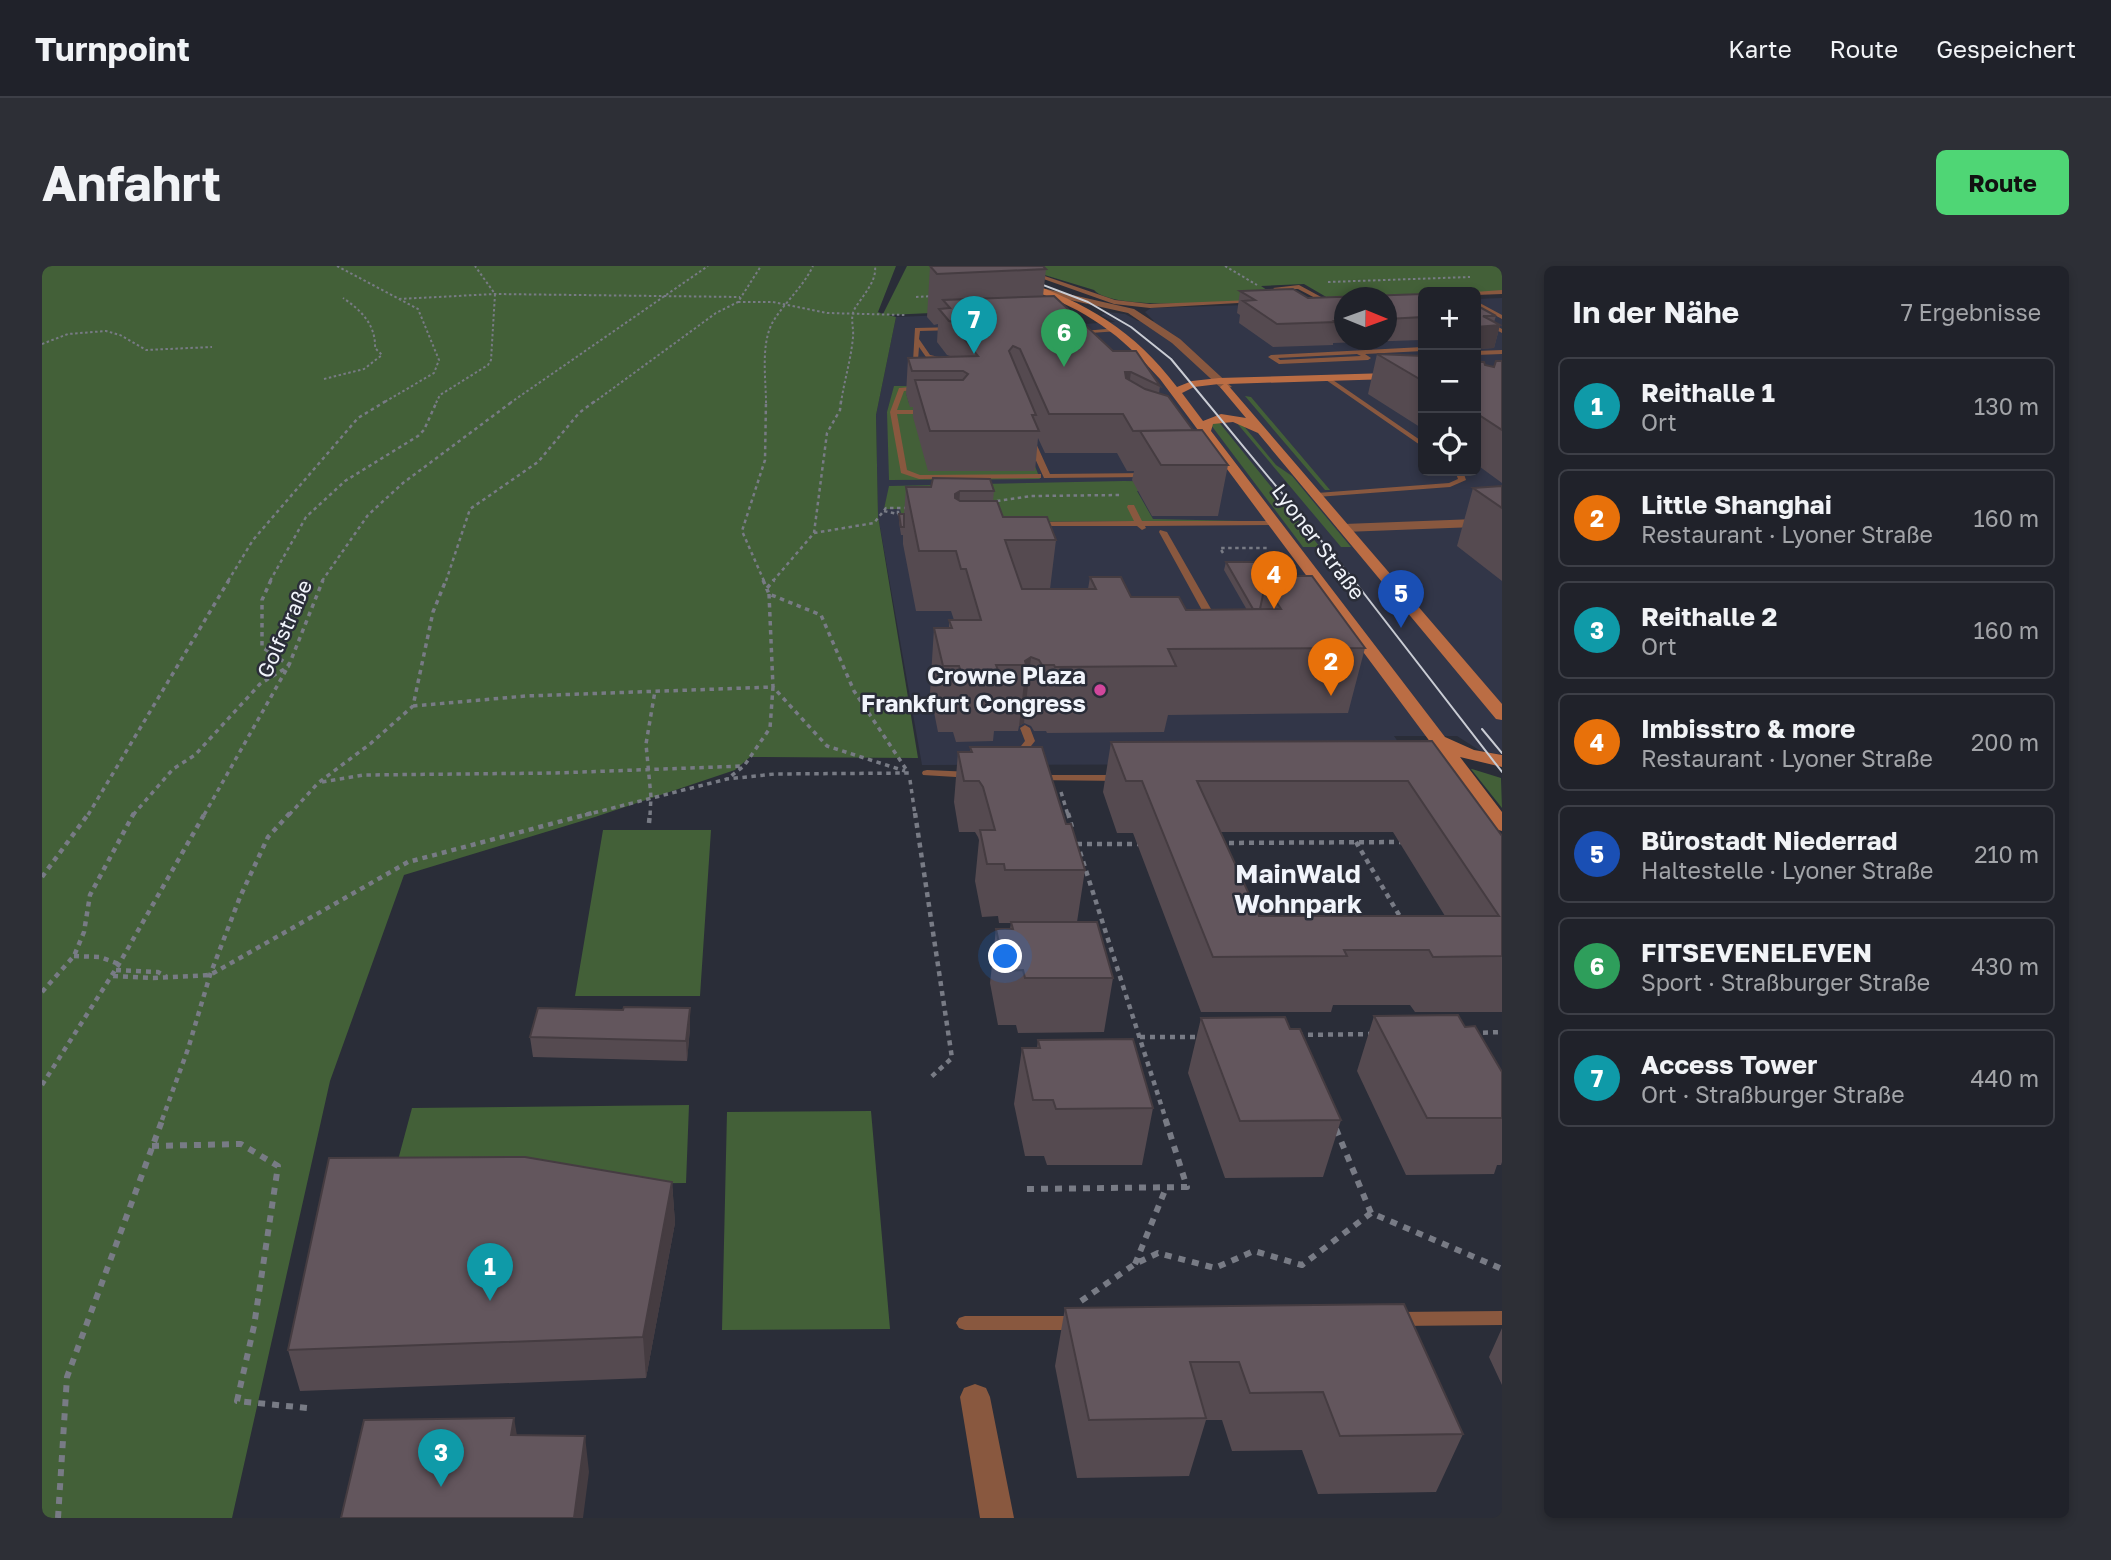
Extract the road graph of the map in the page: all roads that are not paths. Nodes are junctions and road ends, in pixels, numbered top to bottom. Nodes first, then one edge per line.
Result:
1 (968, 266) edge
2 (1010, 266) edge
3 (1046, 292) junction
4 (1502, 292) edge
5 (1481, 293) edge
6 (1321, 299) junction
7 (1333, 299) edge
8 (1307, 300) edge
9 (1281, 301) edge
10 (1255, 302) edge
11 (1150, 306) junction
12 (1481, 306) edge
13 (1131, 311) junction
14 (1093, 316) junction
15 (1142, 317) junction
16 (1502, 319) edge
17 (1481, 320) edge
18 (1485, 322) junction
19 (970, 327) edge
20 (1117, 330) junction
21 (1502, 331) edge
22 (917, 341) junction
23 (1080, 341) edge
24 (1418, 349) edge
25 (1357, 352) junction
26 (1502, 352) edge
27 (1481, 353) edge
28 (1418, 356) edge
29 (1368, 358) junction
30 (915, 360) edge
31 (954, 360) edge
32 (1375, 363) dead end
33 (1385, 369) dead end
34 (1418, 375) edge
35 (1398, 376) junction
36 (1164, 377) junction
37 (1328, 379) junction
38 (1222, 384) junction
39 (1187, 386) junction
40 (936, 388) edge
41 (1175, 392) junction
42 (892, 412) junction
43 (933, 412) edge
44 (1200, 430) junction
45 (1029, 434) edge
46 (1269, 437) junction
47 (1418, 442) edge
48 (1154, 475) edge
49 (1461, 476) edge
50 (1038, 477) dead end
51 (1317, 495) junction
52 (1131, 506) dead end
53 (1502, 522) edge
54 (1030, 524) edge
55 (1279, 527) junction
56 (1142, 528) junction
57 (1344, 528) junction
58 (1163, 531) junction
59 (1024, 533) edge
60 (1206, 633) edge
61 (1502, 715) edge
62 (1025, 727) dead end
63 (1437, 739) junction
64 (1502, 761) edge
65 (927, 773) road end
66 (979, 775) edge
67 (1017, 777) edge
68 (1043, 778) junction
69 (1139, 778) edge
70 (1502, 825) edge
71 (1502, 1318) edge
72 (1379, 1320) edge
73 (965, 1323) dead end
74 (1092, 1323) edge
75 (975, 1397) dead end
76 (997, 1518) edge

1 - 3 main road, Lyoner Straße
2 - 11 lane
3 - 13 street
3 - 14 main road, Lyoner Straße
4 - 5 lane
6 - 7 lane
6 - 8 lane
6 - 9 lane
10 - 11 lane
11 - 13 lane
12 - 16 lane
13 - 15 street
14 - 15 street
14 - 20 main road, Lyoner Straße
15 - 38 street
16 - 18 lane
17 - 18 lane
18 - 21 lane
19 - 22 lane
20 - 23 lane
20 - 36 main road, Lyoner Straße
22 - 30 lane
22 - 31 lane
24 - 25 lane
25 - 29 lane
25 - 29 lane
26 - 27 lane
28 - 29 lane
29 - 32 lane
33 - 35 lane
34 - 35 main road
35 - 37 main road
36 - 39 main road
36 - 41 main road, Lyoner Straße
37 - 38 main road
37 - 47 lane
38 - 39 main road
38 - 46 main road, Lyoner Straße
39 - 41 main road
40 - 42 lane
41 - 44 main road, Lyoner Straße
42 - 43 lane
42 - 50 lane
44 - 46 main road
44 - 55 main road, Lyoner Straße
45 - 48 lane
46 - 51 main road, Lyoner Straße
49 - 51 lane
51 - 57 main road, Lyoner Straße
52 - 56 lane
53 - 57 street
54 - 56 lane
55 - 56 lane
55 - 58 lane
55 - 63 main road, Lyoner Straße
56 - 58 lane
56 - 59 lane
57 - 61 main road, Lyoner Straße
58 - 60 lane
62 - 68 lane
63 - 64 main road
63 - 70 main road, Lyoner Straße
65 - 66 lane
67 - 68 lane
68 - 69 lane
71 - 72 lane
73 - 74 lane
75 - 76 street

